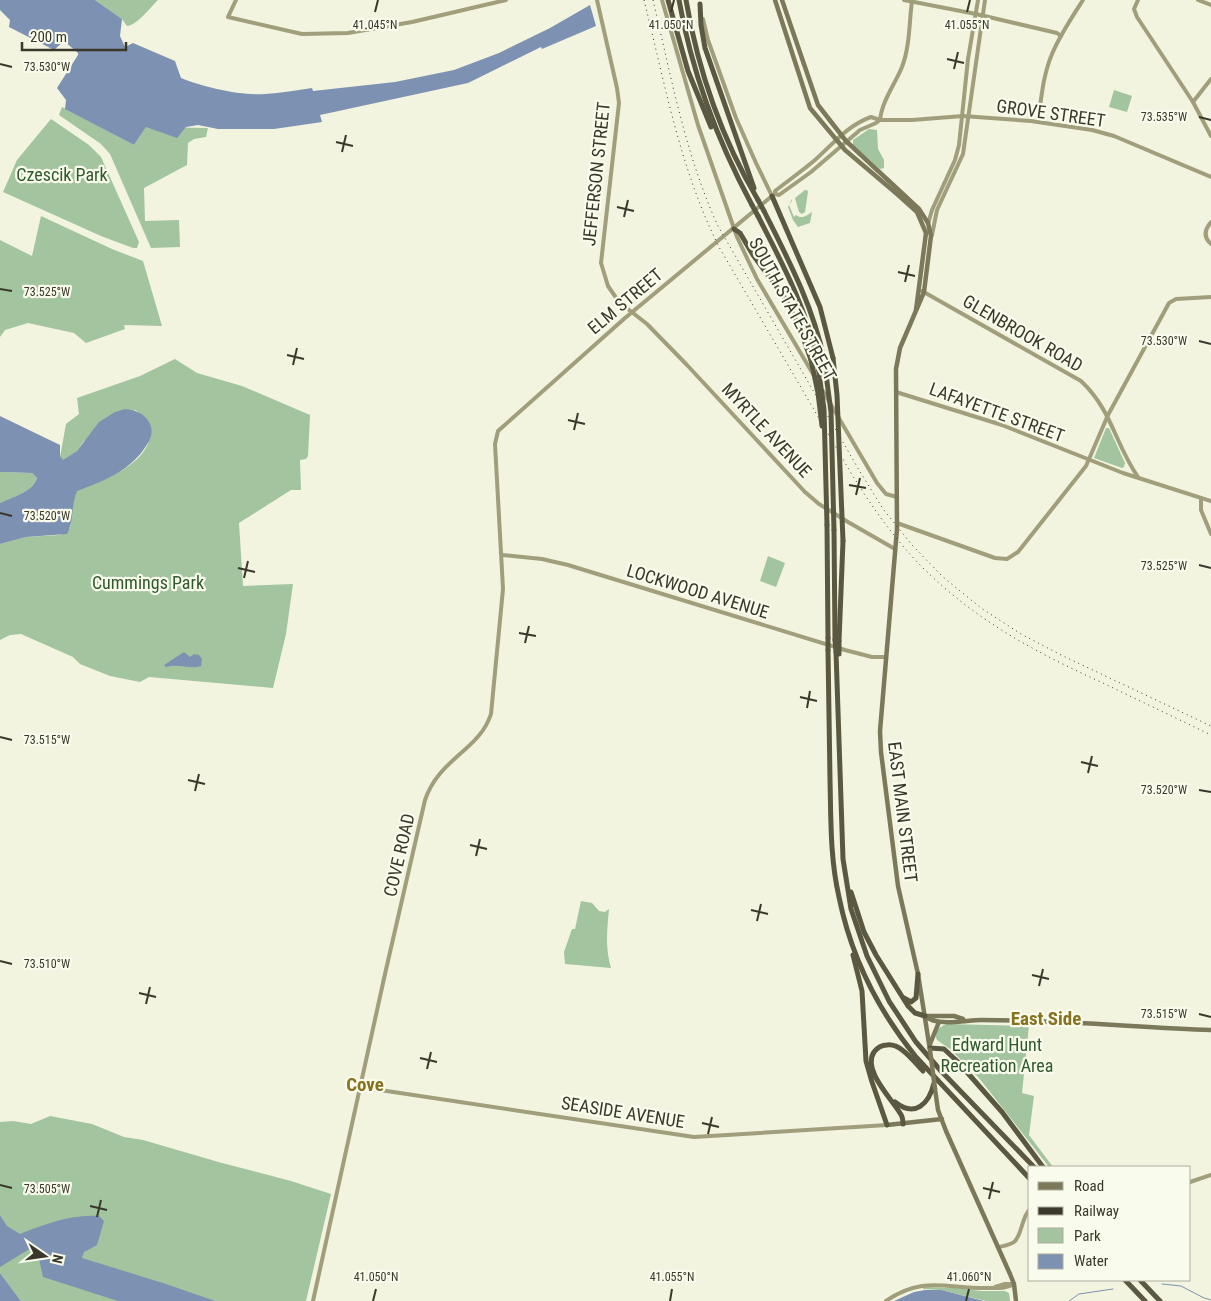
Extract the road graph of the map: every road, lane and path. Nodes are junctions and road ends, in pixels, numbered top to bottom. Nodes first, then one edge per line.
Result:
1 (236, 0) edge
2 (506, 0) edge
3 (597, 0) edge
4 (662, 0) edge
5 (668, 0) edge
6 (679, 0) edge
7 (686, 0) edge
8 (775, 0) edge
9 (782, 0) edge
10 (904, 0) edge
11 (978, 0) edge
12 (985, 0) edge
13 (1083, 0) edge
14 (1138, 0) edge
15 (1198, 0) edge
16 (912, 1) junction
17 (700, 2) edge
18 (1211, 5) edge
19 (976, 14) junction
20 (982, 17) junction
21 (1061, 36) junction
22 (1211, 80) edge
23 (1193, 102) junction
24 (963, 116) junction
25 (968, 117) junction
26 (880, 120) junction
27 (1038, 122) junction
28 (841, 135) junction
29 (1211, 136) edge
30 (836, 140) junction
31 (846, 141) junction
32 (722, 146) junction
33 (841, 146) junction
34 (1211, 177) edge
35 (774, 195) junction
36 (758, 200) junction
37 (1211, 222) edge
38 (928, 223) junction
39 (734, 228) junction
40 (929, 235) junction
41 (1211, 244) edge
42 (922, 291) junction
43 (1211, 297) edge
44 (632, 312) junction
45 (896, 392) junction
46 (1108, 415) junction
47 (498, 431) joint
48 (1089, 460) junction
49 (826, 473) junction
50 (1138, 477) junction
51 (897, 497) junction
52 (1201, 498) junction
53 (1211, 501) edge
54 (897, 523) junction
55 (1211, 534) edge
56 (895, 549) junction
57 (502, 555) junction
58 (837, 641) junction
59 (886, 657) junction
60 (844, 872) junction
61 (849, 934) junction
62 (918, 974) junction
63 (892, 980) junction
64 (926, 1016) junction
65 (954, 1019) junction
66 (939, 1022) junction
67 (1211, 1030) edge
68 (930, 1047) junction
69 (934, 1086) junction
70 (360, 1087) junction
71 (884, 1091) junction
72 (972, 1118) junction
73 (942, 1119) junction
74 (903, 1124) junction
75 (887, 1125) junction
76 (1033, 1166) edge
77 (1042, 1166) edge
78 (1211, 1175) edge
79 (1028, 1177) edge
80 (1191, 1182) edge
81 (1028, 1212) edge
82 (999, 1247) junction
83 (1126, 1281) edge
84 (1141, 1281) edge
85 (1014, 1284) junction
86 (314, 1301) edge
87 (886, 1301) edge
88 (1016, 1301) edge
89 (1145, 1301) edge
90 (1160, 1301) edge

1 - 2 main road
3 - 44 main road, JEFFERSON STREET
4 - 39 main road, SOUTH STATE STREET
5 - 32 highway
6 - 32 highway
7 - 36 highway
8 - 30 main road
9 - 28 main road, EAST MAIN STREET
10 - 16 main road
11 - 19 main road
12 - 20 main road
13 - 21 main road
14 - 23 main road
15 - 18 main road
16 - 19 main road
16 - 26 main road
17 - 35 main road
17 - 36 highway
19 - 20 main road
19 - 24 main road
20 - 21 main road
20 - 25 main road
21 - 27 main road
22 - 23 main road
23 - 29 main road
24 - 25 main road, GROVE STREET
24 - 26 main road, GROVE STREET
24 - 38 main road
25 - 27 main road, GROVE STREET
25 - 40 main road
26 - 28 main road, GROVE STREET
26 - 31 main road, GROVE STREET
27 - 34 main road, GROVE STREET
28 - 30 main road, GROVE STREET
28 - 31 main road, EAST MAIN STREET
30 - 33 main road
30 - 35 main road, GROVE STREET
31 - 33 main road, GROVE STREET
31 - 38 main road, EAST MAIN STREET
32 - 49 highway, bridge
33 - 35 main road, GROVE STREET
33 - 40 main road
35 - 39 main road, ELM STREET
35 - 58 highway, bridge
36 - 58 highway, bridge
37 - 41 main road
38 - 40 main road, EAST MAIN STREET
39 - 44 main road, ELM STREET
39 - 49 highway, bridge
39 - 51 main road, SOUTH STATE STREET
40 - 42 main road, EAST MAIN STREET
42 - 45 main road, EAST MAIN STREET
42 - 46 main road, GLENBROOK ROAD
43 - 46 main road
44 - 47 main road, ELM STREET
44 - 56 main road, MYRTLE AVENUE
45 - 48 main road, LAFAYETTE STREET
45 - 51 main road, EAST MAIN STREET
46 - 48 main road
46 - 50 main road, GLENBROOK ROAD
47 - 57 main road, COVE ROAD
48 - 50 main road, LAFAYETTE STREET
48 - 54 main road
49 - 61 highway, bridge
50 - 52 main road
51 - 54 main road, EAST MAIN STREET
52 - 53 main road
52 - 55 main road
54 - 56 main road, EAST MAIN STREET
56 - 59 main road, EAST MAIN STREET
57 - 59 main road, LOCKWOOD AVENUE
57 - 70 main road, COVE ROAD
58 - 60 highway, bridge
59 - 62 main road, EAST MAIN STREET
60 - 63 highway
60 - 76 highway
61 - 72 highway
61 - 75 highway
62 - 63 highway
62 - 64 main road, EAST MAIN STREET
63 - 64 highway
64 - 65 main road
64 - 66 main road
64 - 68 main road, EAST MAIN STREET
65 - 66 main road
65 - 67 main road
66 - 68 main road
68 - 69 main road, EAST MAIN STREET, bridge
68 - 77 highway
69 - 71 highway
69 - 73 main road, EAST MAIN STREET
70 - 75 main road, SEASIDE AVENUE
70 - 86 main road, COVE ROAD
71 - 72 highway
71 - 74 highway
72 - 79 highway
73 - 74 main road, SEASIDE AVENUE
73 - 82 main road, EAST MAIN STREET
74 - 75 main road, SEASIDE AVENUE
78 - 80 main road
81 - 82 main road
82 - 85 main road, EAST MAIN STREET
83 - 89 highway
84 - 90 highway
85 - 87 main road
85 - 88 main road, EAST MAIN STREET

